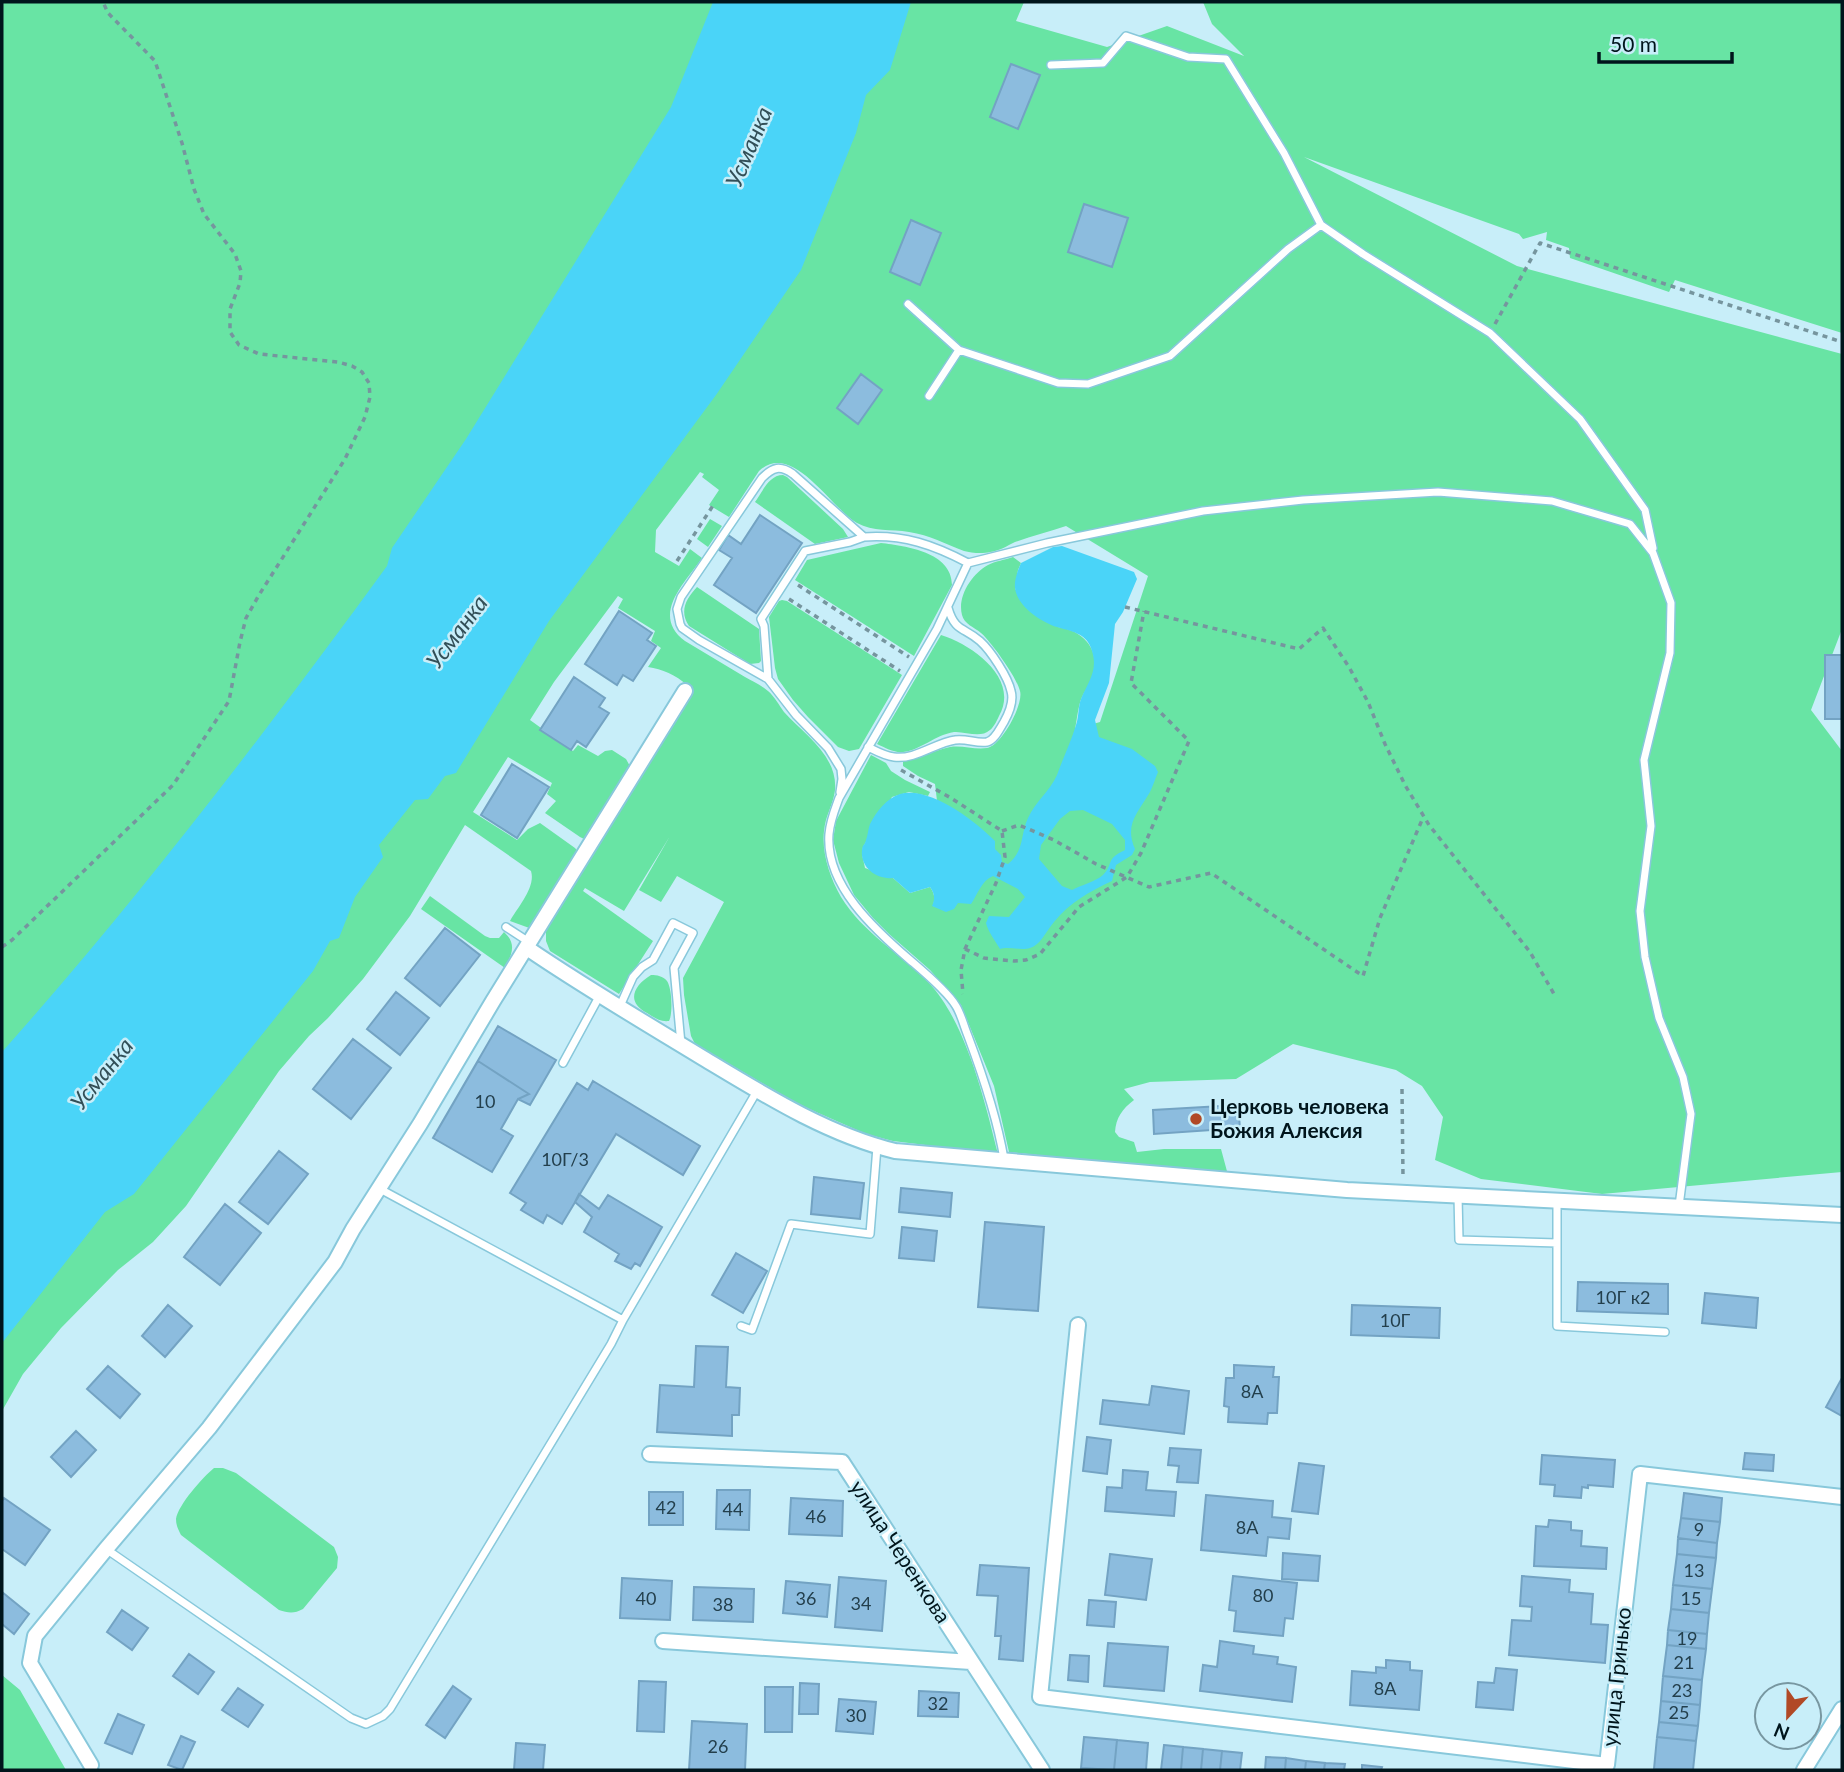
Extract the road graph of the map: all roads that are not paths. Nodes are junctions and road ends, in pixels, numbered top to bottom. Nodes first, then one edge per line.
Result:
1 (1051, 65) dead end
2 (1321, 225) junction
3 (908, 304) dead end
4 (959, 350) junction
5 (929, 396) dead end
6 (863, 537) junction
7 (1653, 553) junction
8 (968, 563) junction
9 (948, 607) junction
10 (768, 680) junction
11 (685, 691) dead end
12 (869, 747) junction
13 (839, 798) junction
14 (506, 927) dead end
15 (528, 945) junction
16 (600, 994) junction
17 (620, 1006) junction
18 (681, 1044) junction
19 (563, 1063) dead end
20 (758, 1090) junction
21 (877, 1147) junction
22 (1004, 1159) junction
23 (380, 1189) junction
24 (1458, 1196) junction
25 (1558, 1201) junction
26 (1679, 1206) junction
27 (1842, 1215) edge
28 (1557, 1243) junction
29 (623, 1320) junction
30 (1078, 1325) dead end
31 (741, 1326) dead end
32 (1665, 1332) dead end
33 (650, 1454) dead end
34 (1842, 1497) edge
35 (106, 1549) junction
36 (663, 1641) dead end
37 (971, 1662) junction
38 (1842, 1709) edge
39 (91, 1765) dead end
40 (1042, 1770) edge
41 (1804, 1770) edge

1 - 2 lane
2 - 4 lane
2 - 7 lane
3 - 4 lane
4 - 5 lane
6 - 8 lane
6 - 10 lane
6 - 10 lane
7 - 8 lane
7 - 26 lane
8 - 9 lane
9 - 12 lane
9 - 12 lane
10 - 13 lane
11 - 15 street
12 - 13 lane
13 - 22 lane
14 - 15 lane
15 - 16 street
15 - 23 street
16 - 17 street
16 - 19 lane
17 - 18 street
17 - 18 lane
18 - 20 street
20 - 21 street
20 - 29 lane
21 - 22 street
21 - 31 lane
22 - 24 street
23 - 29 lane
23 - 35 street
24 - 25 street
24 - 28 lane
25 - 26 street
25 - 28 lane
26 - 27 street
28 - 32 lane
29 - 35 lane
30 - 34 street, улица Гринько
33 - 37 street, улица Черенкова
35 - 39 street
36 - 37 street, улица Черенкова
37 - 40 street, улица Черенкова
38 - 41 street

